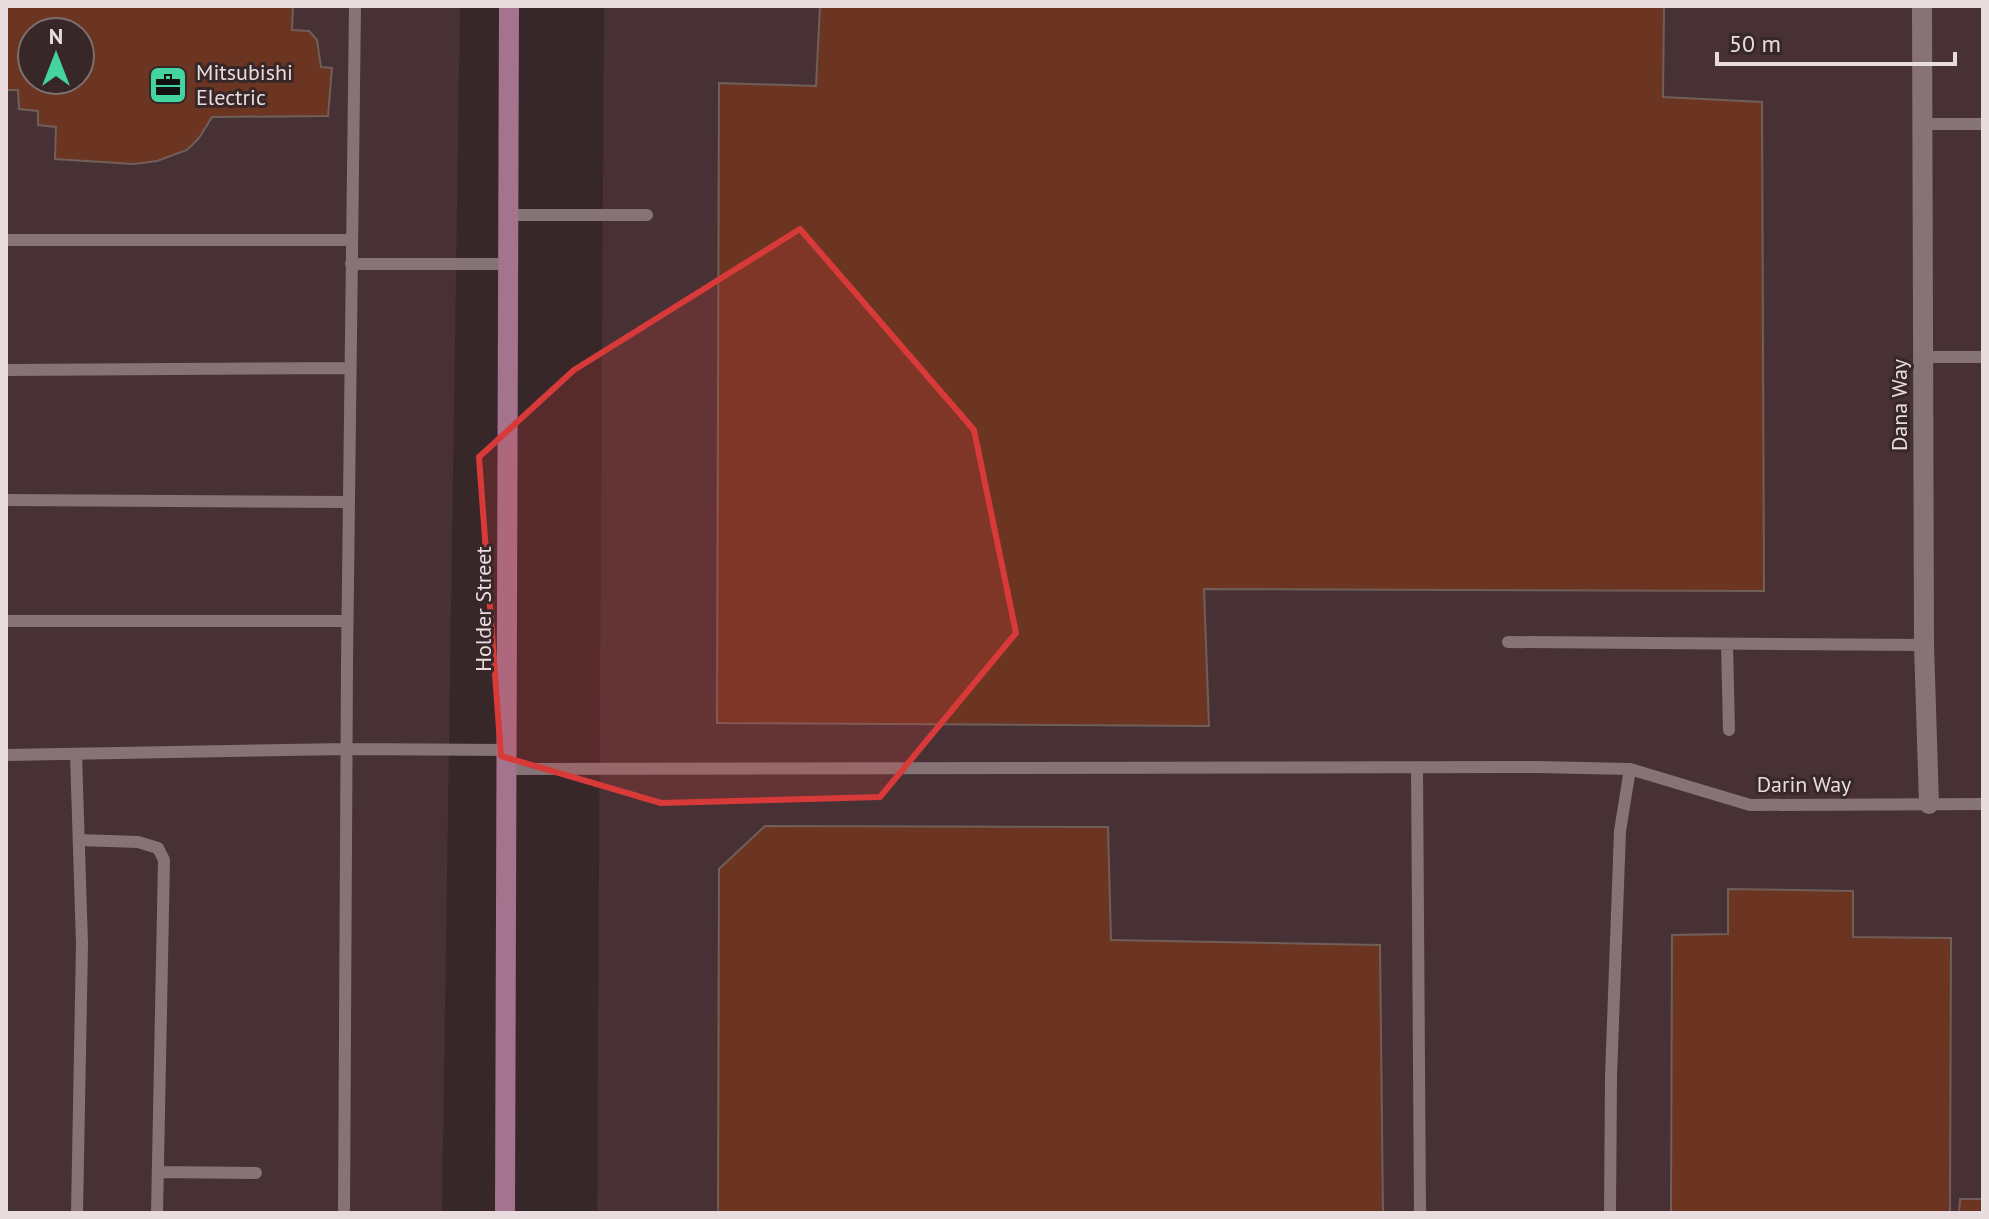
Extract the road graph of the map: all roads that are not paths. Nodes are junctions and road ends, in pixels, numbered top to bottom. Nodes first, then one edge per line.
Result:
1 (355, 6) edge
2 (509, 6) edge
3 (1922, 6) edge
4 (1922, 124) junction
5 (1983, 124) edge
6 (508, 215) junction
7 (647, 215) dead end
8 (6, 240) edge
9 (352, 240) junction
10 (351, 264) junction
11 (508, 264) junction
12 (1923, 357) junction
13 (1983, 357) edge
14 (350, 368) junction
15 (6, 370) edge
16 (6, 500) edge
17 (348, 502) junction
18 (6, 621) edge
19 (347, 621) junction
20 (1508, 642) dead end
21 (1727, 644) junction
22 (1924, 645) junction
23 (1729, 730) dead end
24 (346, 749) junction
25 (76, 754) junction
26 (6, 755) edge
27 (507, 760) junction
28 (1417, 767) junction
29 (1630, 769) junction
30 (1929, 804) junction
31 (1983, 804) edge
32 (79, 840) junction
33 (158, 1172) junction
34 (256, 1173) dead end
35 (77, 1213) edge
36 (157, 1213) edge
37 (344, 1213) edge
38 (505, 1213) edge
39 (1420, 1213) edge
40 (1610, 1213) edge

1 - 9 lane
2 - 6 street, Holder Street
3 - 4 street, Dana Way
4 - 5 lane
4 - 12 street, Dana Way
6 - 7 lane
6 - 11 street, Holder Street
8 - 9 lane
9 - 10 lane
10 - 11 lane
10 - 14 lane
11 - 27 street, Holder Street
12 - 13 lane
12 - 22 street, Dana Way
14 - 15 lane
14 - 17 lane
16 - 17 lane
17 - 19 lane
18 - 19 lane
19 - 24 lane
20 - 21 lane
21 - 22 lane
21 - 23 lane
22 - 30 street, Dana Way
24 - 25 lane, Darin Way
24 - 27 lane, Darin Way
24 - 37 lane
25 - 26 lane, Darin Way
25 - 32 lane
27 - 28 lane, Darin Way
27 - 38 street, Holder Street
28 - 29 lane, Darin Way
28 - 39 lane
29 - 30 lane, Darin Way
29 - 40 lane
30 - 31 lane, Darin Way
32 - 33 lane
32 - 35 lane
33 - 34 lane
33 - 36 lane

